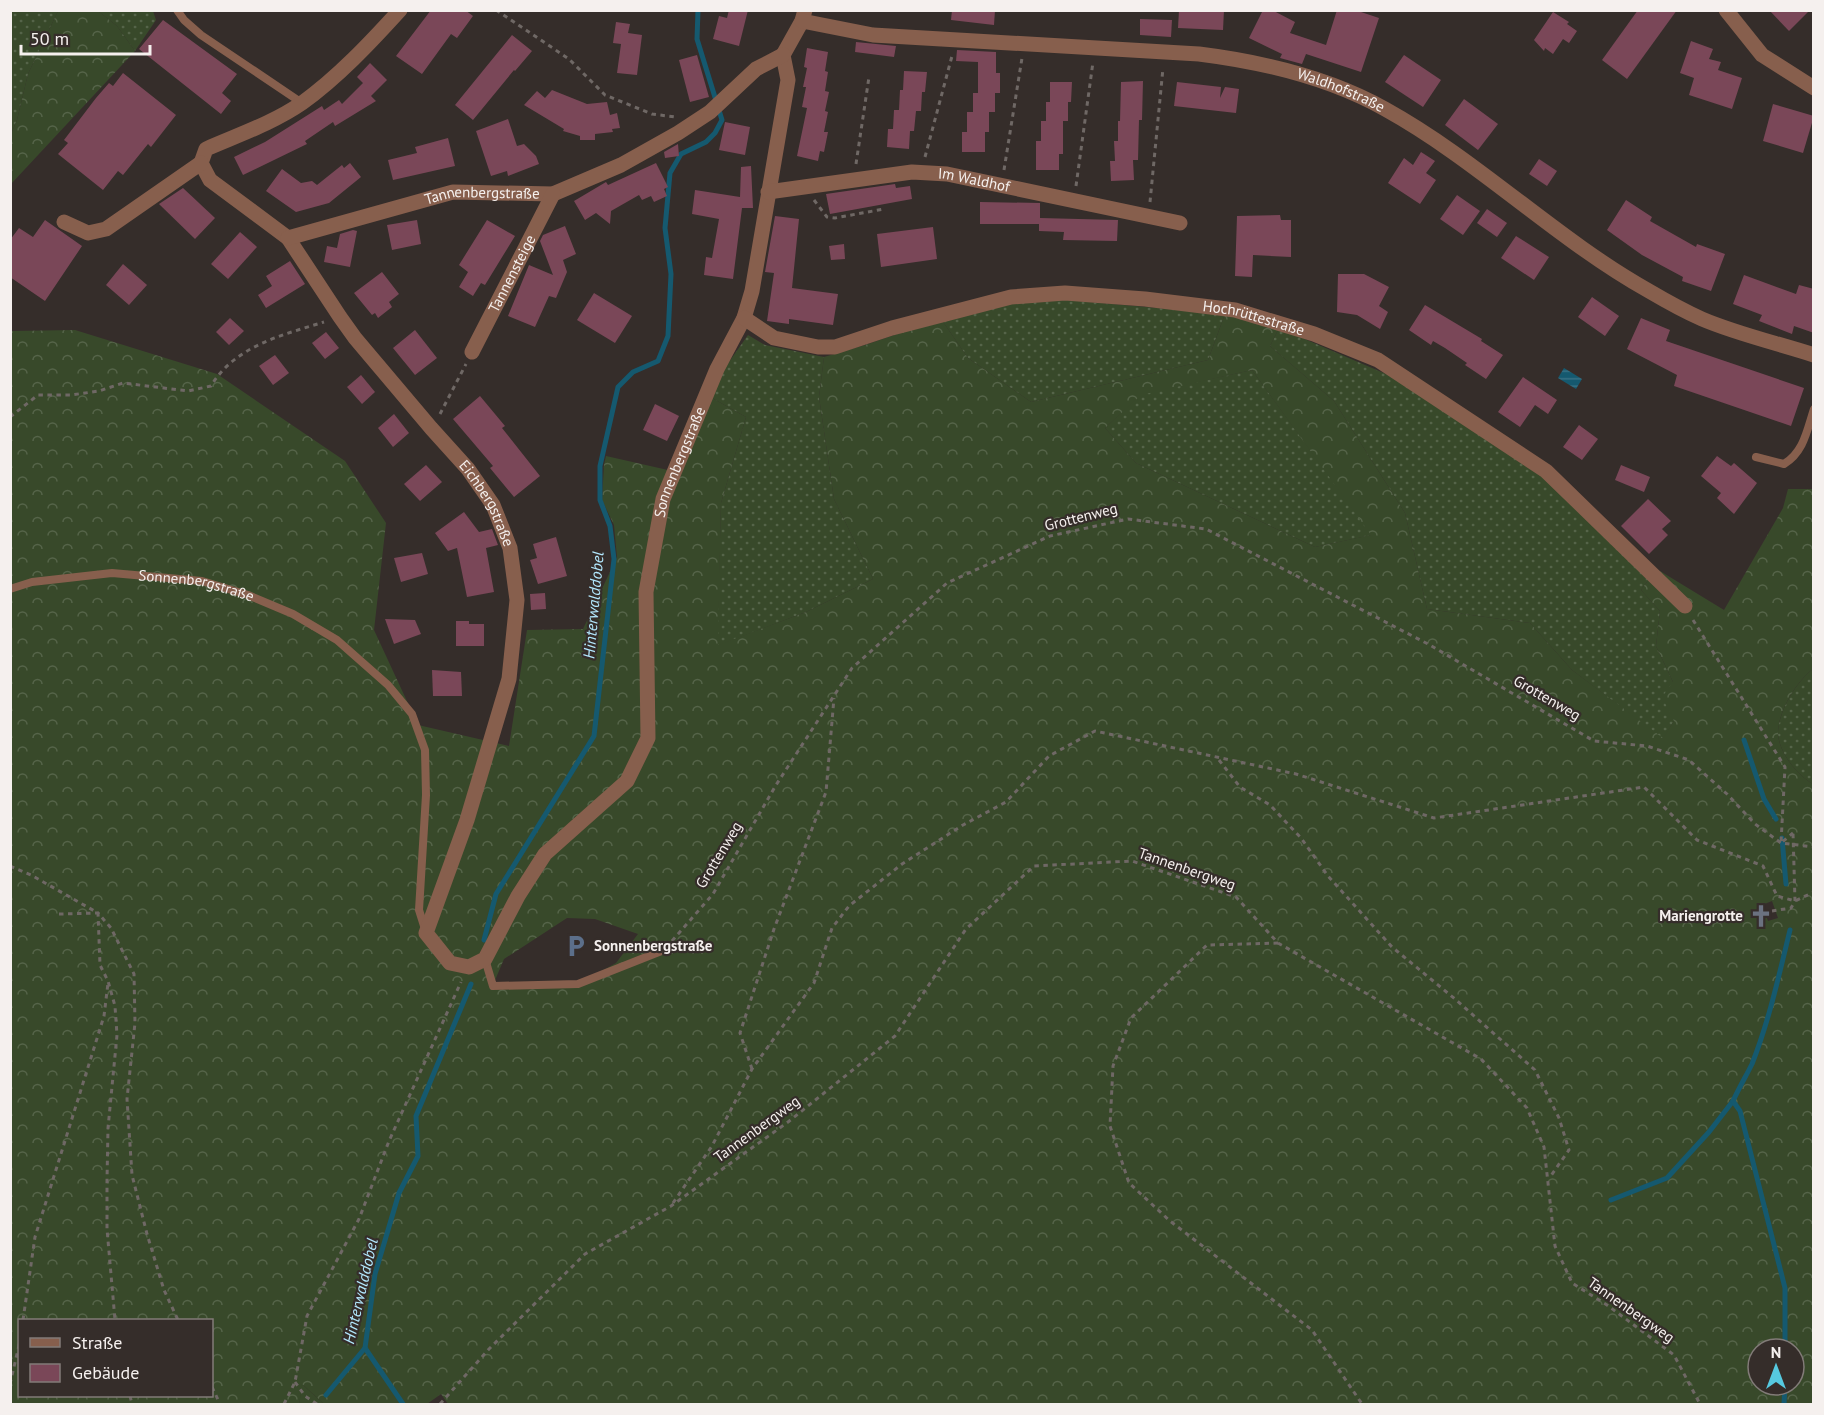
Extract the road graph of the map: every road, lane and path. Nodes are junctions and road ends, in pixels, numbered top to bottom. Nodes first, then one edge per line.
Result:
1 (177, 10) edge
2 (400, 10) edge
3 (496, 10) edge
4 (1726, 10) edge
5 (803, 16) edge
6 (956, 40) junction
7 (1024, 44) junction
8 (1095, 48) junction
9 (1165, 52) junction
10 (783, 55) junction
11 (870, 77) dead end
12 (1814, 88) edge
13 (302, 103) junction
14 (691, 125) junction
15 (201, 163) junction
16 (921, 173) junction
17 (853, 180) junction
18 (1002, 184) junction
19 (768, 192) junction
20 (553, 194) junction
21 (1074, 200) junction
22 (884, 209) dead end
23 (824, 213) dead end
24 (1149, 216) junction
25 (64, 222) dead end
26 (1180, 223) dead end
27 (288, 238) junction
28 (340, 317) junction
29 (744, 318) junction
30 (472, 352) joint
31 (1814, 355) edge
32 (1814, 409) edge
33 (10, 417) edge
34 (435, 423) dead end
35 (1756, 457) dead end
36 (10, 589) edge
37 (1685, 606) joint
38 (834, 695) junction
39 (1218, 758) junction
40 (1781, 843) junction
41 (1814, 847) edge
42 (10, 866) edge
43 (1814, 892) edge
44 (1795, 901) junction
45 (1772, 911) dead end
46 (98, 913) junction
47 (59, 914) dead end
48 (426, 933) junction
49 (1278, 943) junction
50 (664, 950) joint
51 (485, 959) junction
52 (469, 967) junction
53 (108, 981) junction
54 (752, 1069) junction
55 (1548, 1179) junction
56 (671, 1206) junction
57 (23, 1319) edge
58 (115, 1319) edge
59 (178, 1319) edge
60 (18, 1350) edge
61 (295, 1382) junction
62 (10, 1384) edge
63 (213, 1390) edge
64 (220, 1404) edge
65 (284, 1404) edge
66 (317, 1404) edge
67 (440, 1404) edge
68 (1362, 1404) edge
69 (1700, 1404) edge

1 - 13 lane
2 - 13 street
3 - 14 path
4 - 12 street
5 - 6 street, Waldhofstraße
5 - 10 street
6 - 7 street, Waldhofstraße
6 - 16 path
7 - 8 street, Waldhofstraße
7 - 18 path
8 - 9 street, Waldhofstraße
8 - 21 path
9 - 24 path
9 - 31 street, Waldhofstraße
10 - 14 street, Tannenbergstraße
10 - 19 street, Sonnenbergstraße
11 - 17 path
13 - 15 street
14 - 20 street, Tannenbergstraße
15 - 25 street
15 - 27 street, Eichbergstraße
16 - 17 street, Im Waldhof
16 - 18 street, Im Waldhof
17 - 19 street, Im Waldhof
18 - 21 street, Im Waldhof
19 - 29 street, Sonnenbergstraße
20 - 27 street, Tannenbergstraße
20 - 30 street, Tannensteige
21 - 24 street, Im Waldhof
22 - 23 path
24 - 26 street, Im Waldhof
27 - 28 street, Eichbergstraße
28 - 33 path
28 - 48 street, Eichbergstraße
29 - 37 street, Hochrüttestraße
29 - 51 street, Sonnenbergstraße
30 - 34 path
32 - 35 lane
36 - 48 lane, Sonnenbergstraße
37 - 40 path
38 - 40 path, Grottenweg
38 - 50 path, Grottenweg
38 - 54 path
39 - 44 path
39 - 54 path
39 - 55 path
40 - 41 path, Grottenweg
40 - 44 path
42 - 46 path
43 - 44 path
44 - 45 path
46 - 47 path
46 - 53 path
46 - 59 path
48 - 52 street, Sonnenbergstraße
49 - 55 path, Tannenbergweg
49 - 56 path, Tannenbergweg
49 - 68 path
50 - 51 lane
51 - 52 street
52 - 61 path
53 - 57 path
53 - 58 path
54 - 56 path
55 - 69 path, Tannenbergweg
56 - 67 path, Tannenbergweg
60 - 62 path
61 - 65 path
61 - 66 path
63 - 64 path

